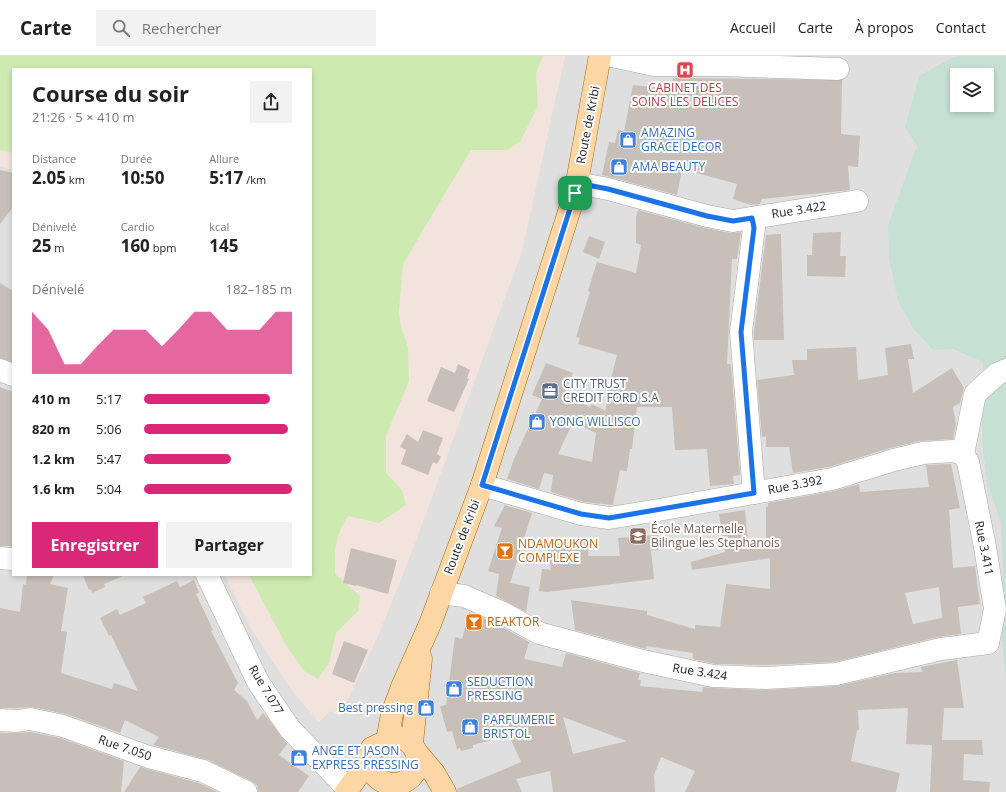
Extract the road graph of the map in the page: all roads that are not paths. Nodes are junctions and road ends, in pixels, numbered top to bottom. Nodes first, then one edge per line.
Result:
1 (600, 56) edge
2 (612, 56) edge
3 (838, 69) dead end
4 (577, 183) junction
5 (857, 201) dead end
6 (752, 218) junction
7 (0, 370) edge
8 (1006, 370) edge
9 (12, 375) edge
10 (962, 454) junction
11 (482, 485) junction
12 (754, 493) junction
13 (0, 558) edge
14 (12, 559) edge
15 (206, 576) edge
16 (441, 593) junction
17 (430, 624) junction
18 (979, 644) joint
19 (0, 720) edge
20 (387, 741) junction
21 (414, 748) junction
22 (369, 760) junction
23 (401, 787) edge
24 (347, 790) edge
25 (246, 792) edge
26 (446, 792) edge

1 - 4 main road, Route de Kribi
2 - 3 street
4 - 6 street, Rue 3.422
4 - 11 main road, Route de Kribi
5 - 6 street, Rue 3.422
6 - 12 street
7 - 9 street
8 - 10 street
10 - 12 street, Rue 3.392
10 - 18 street, Rue 3.411
11 - 12 street, Rue 3.392
11 - 16 main road, Route de Kribi
13 - 14 street
15 - 24 street, Rue 7.077
16 - 17 main road, Route de Kribi
16 - 18 street, Rue 3.424
17 - 20 main road, Route de Kribi
17 - 21 main road
19 - 25 street, Rue 7.050
20 - 21 main road
20 - 22 main road
21 - 23 main road
21 - 26 main road
22 - 23 main road
22 - 24 main road

